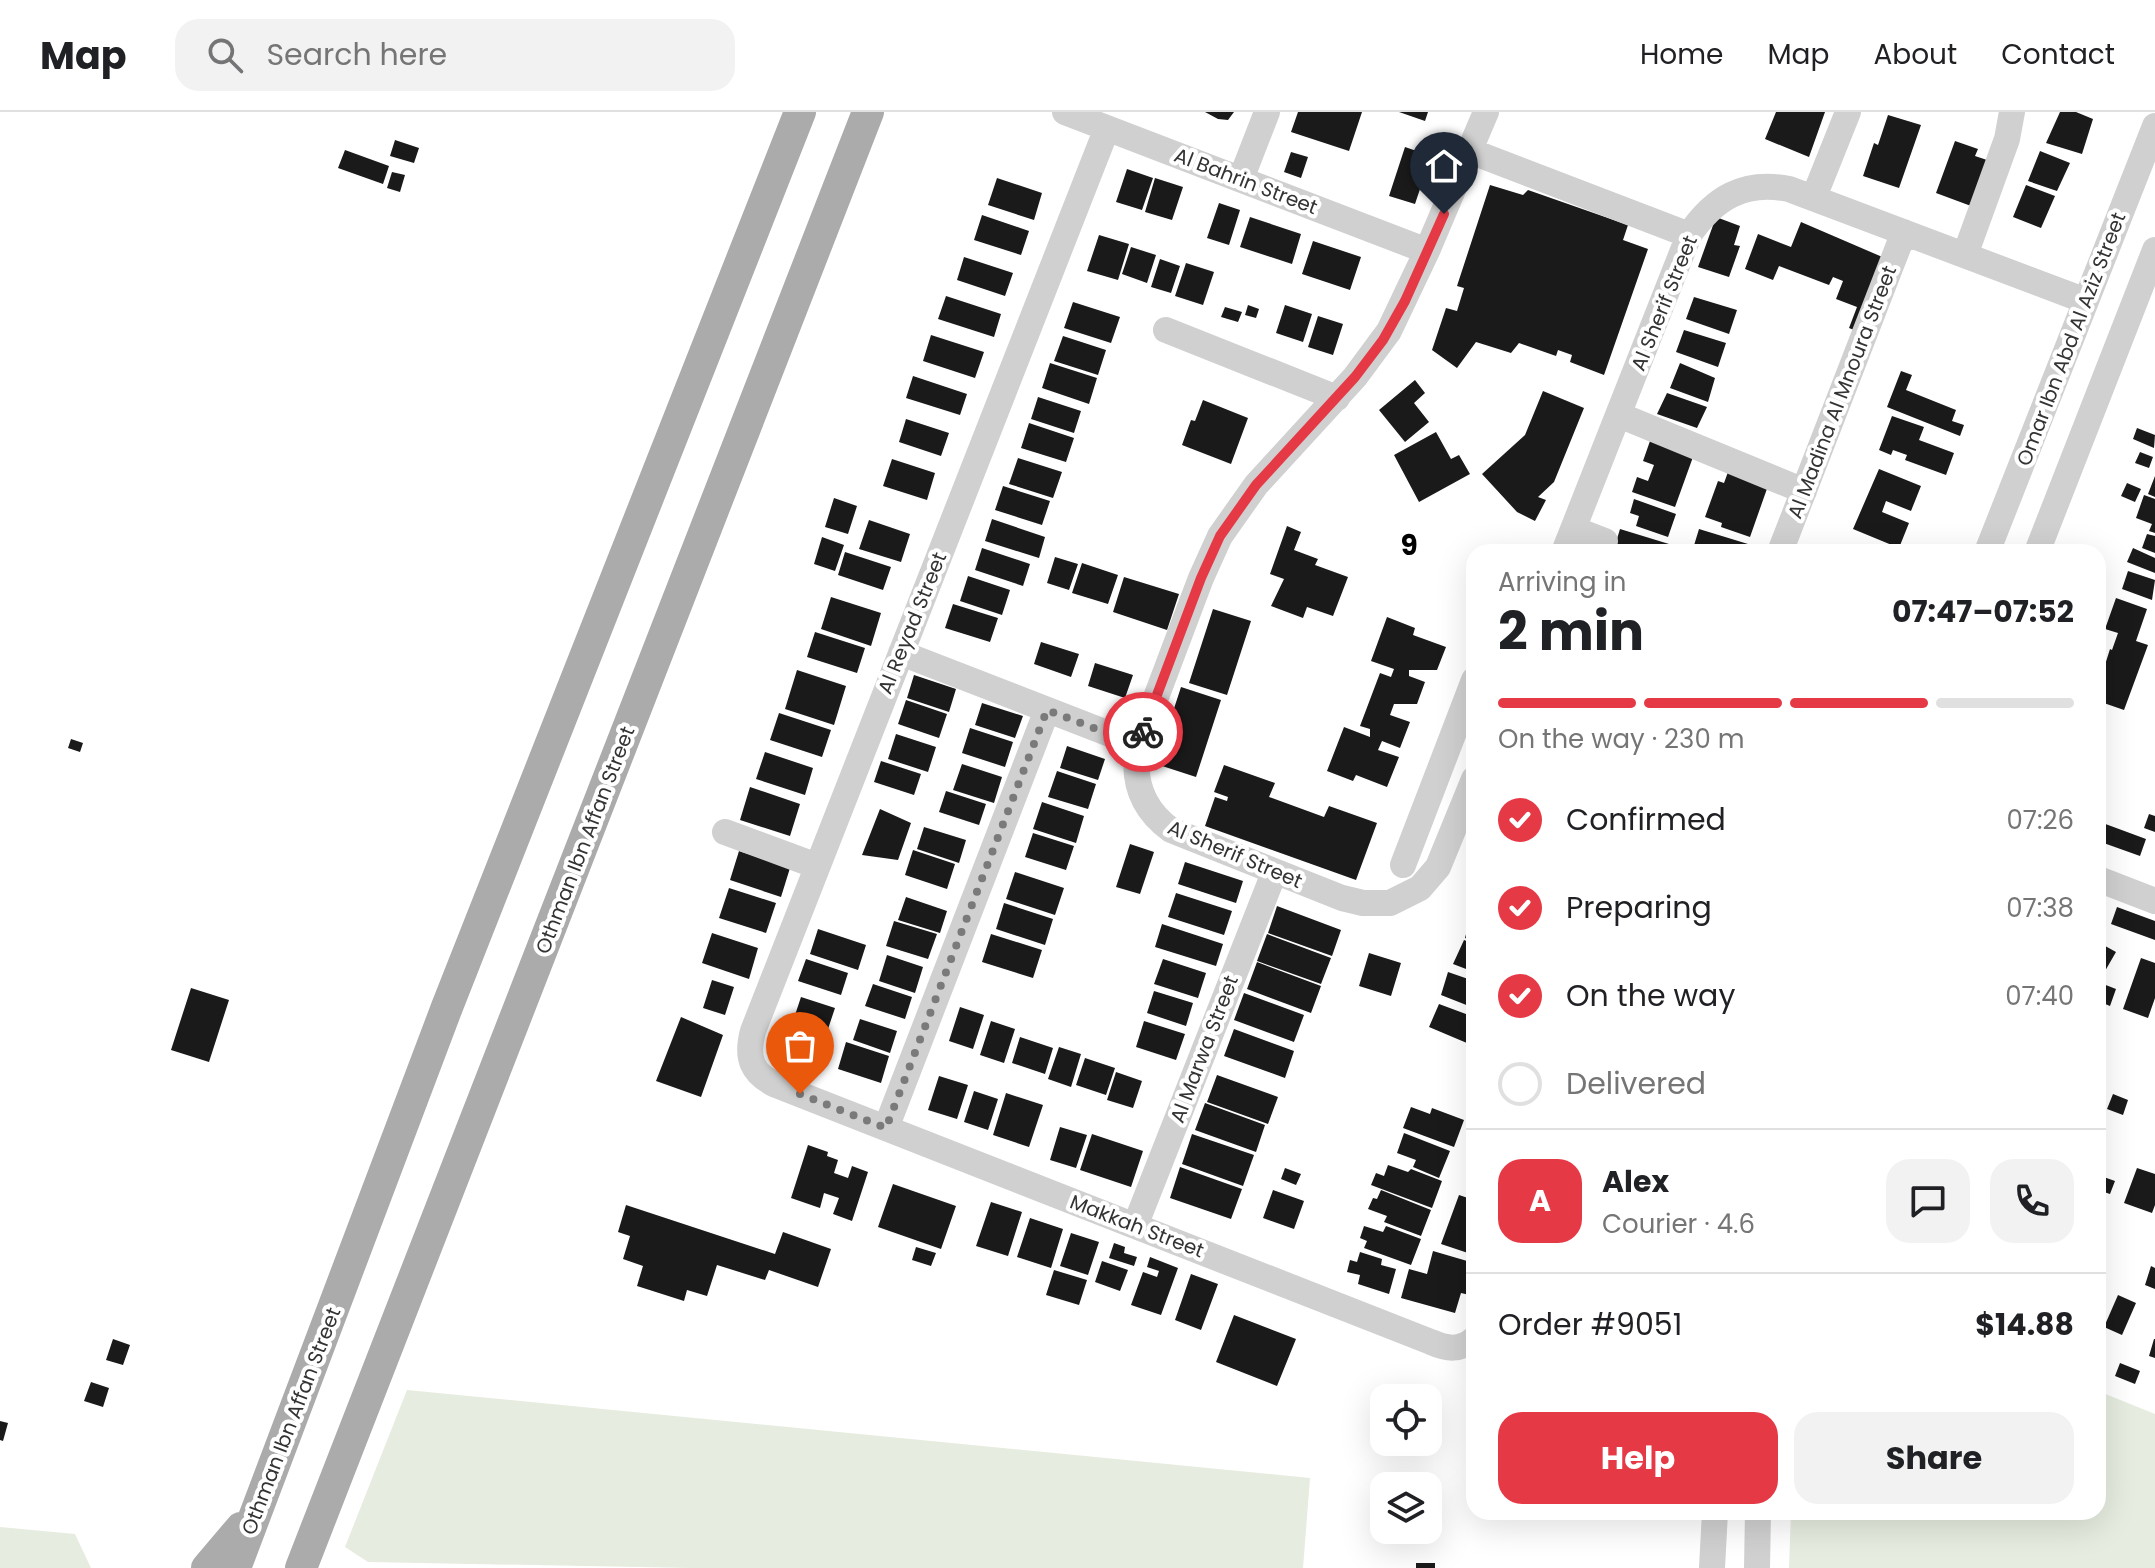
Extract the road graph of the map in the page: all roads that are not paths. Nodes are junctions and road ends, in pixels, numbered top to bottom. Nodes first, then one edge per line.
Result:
1 (800, 112) edge
2 (868, 112) edge
3 (1065, 112) edge
4 (1267, 112) edge
5 (1486, 112) edge
6 (1848, 112) edge
7 (2012, 112) edge
8 (2155, 126) edge
9 (1107, 128) junction
10 (1470, 151) junction
11 (1241, 179) junction
12 (1814, 197) junction
13 (1904, 232) junction
14 (1689, 235) junction
15 (2155, 250) edge
16 (1427, 251) junction
17 (1965, 255) junction
18 (2086, 301) junction
19 (2143, 305) edge
20 (1166, 330) dead end
21 (1337, 398) junction
22 (1619, 415) junction
23 (1804, 491) junction
24 (1569, 540) edge
25 (1605, 541) dead end
26 (1783, 544) edge
27 (1990, 544) edge
28 (2040, 544) edge
29 (901, 653) junction
30 (1466, 701) edge
31 (1047, 710) junction
32 (1138, 745) junction
33 (1466, 799) edge
34 (725, 832) dead end
35 (1403, 865) dead end
36 (817, 866) junction
37 (1274, 873) junction
38 (2106, 882) edge
39 (2155, 901) edge
40 (800, 1094) joint
41 (886, 1128) junction
42 (1135, 1226) junction
43 (1466, 1344) edge
44 (257, 1506) junction
45 (1715, 1520) edge
46 (1758, 1520) edge
47 (317, 1529) junction
48 (1714, 1567) edge
49 (207, 1568) edge
50 (235, 1568) edge
51 (301, 1568) edge
52 (313, 1568) edge
53 (1757, 1568) edge

1 - 44 main road, Othman Ibn Affan Street
2 - 47 main road, Othman Ibn Affan Street
3 - 9 street, Al Bahrin Street
4 - 11 street
5 - 10 street, Al Sherif Street
6 - 12 street
7 - 17 street
8 - 18 street, Omar Ibn Abd Al Aziz Street
9 - 11 street, Al Bahrin Street
9 - 29 street, Al Reyad Street
10 - 14 street
10 - 16 street, Al Sherif Street
11 - 16 street, Al Bahrin Street
12 - 13 street, Al Sherif Street
12 - 14 street, Al Sherif Street
13 - 17 street, Al Sherif Street
13 - 23 street, Al Madina Al Mnoura Street
14 - 22 street, Al Sherif Street
15 - 19 street
16 - 21 street, Al Sherif Street
17 - 18 street, Al Sherif Street
18 - 27 street, Omar Ibn Abd Al Aziz Street
19 - 28 street
20 - 21 street
21 - 32 street, Al Sherif Street
22 - 23 street
22 - 24 street, Al Sherif Street
23 - 26 street, Al Madina Al Mnoura Street
24 - 25 street
29 - 31 street
29 - 36 street, Al Reyad Street
30 - 35 street
31 - 32 street
31 - 41 street
32 - 37 street, Al Sherif Street
33 - 37 street, Al Sherif Street
34 - 36 street
36 - 40 street, Al Reyad Street
37 - 42 street, Al Marwa Street
38 - 39 street
40 - 41 street, Makkah Street
41 - 42 street, Makkah Street
42 - 43 street, Makkah Street
44 - 49 main road
44 - 50 main road, Othman Ibn Affan Street
45 - 48 street
46 - 53 street
47 - 51 main road, Othman Ibn Affan Street
47 - 52 main road

